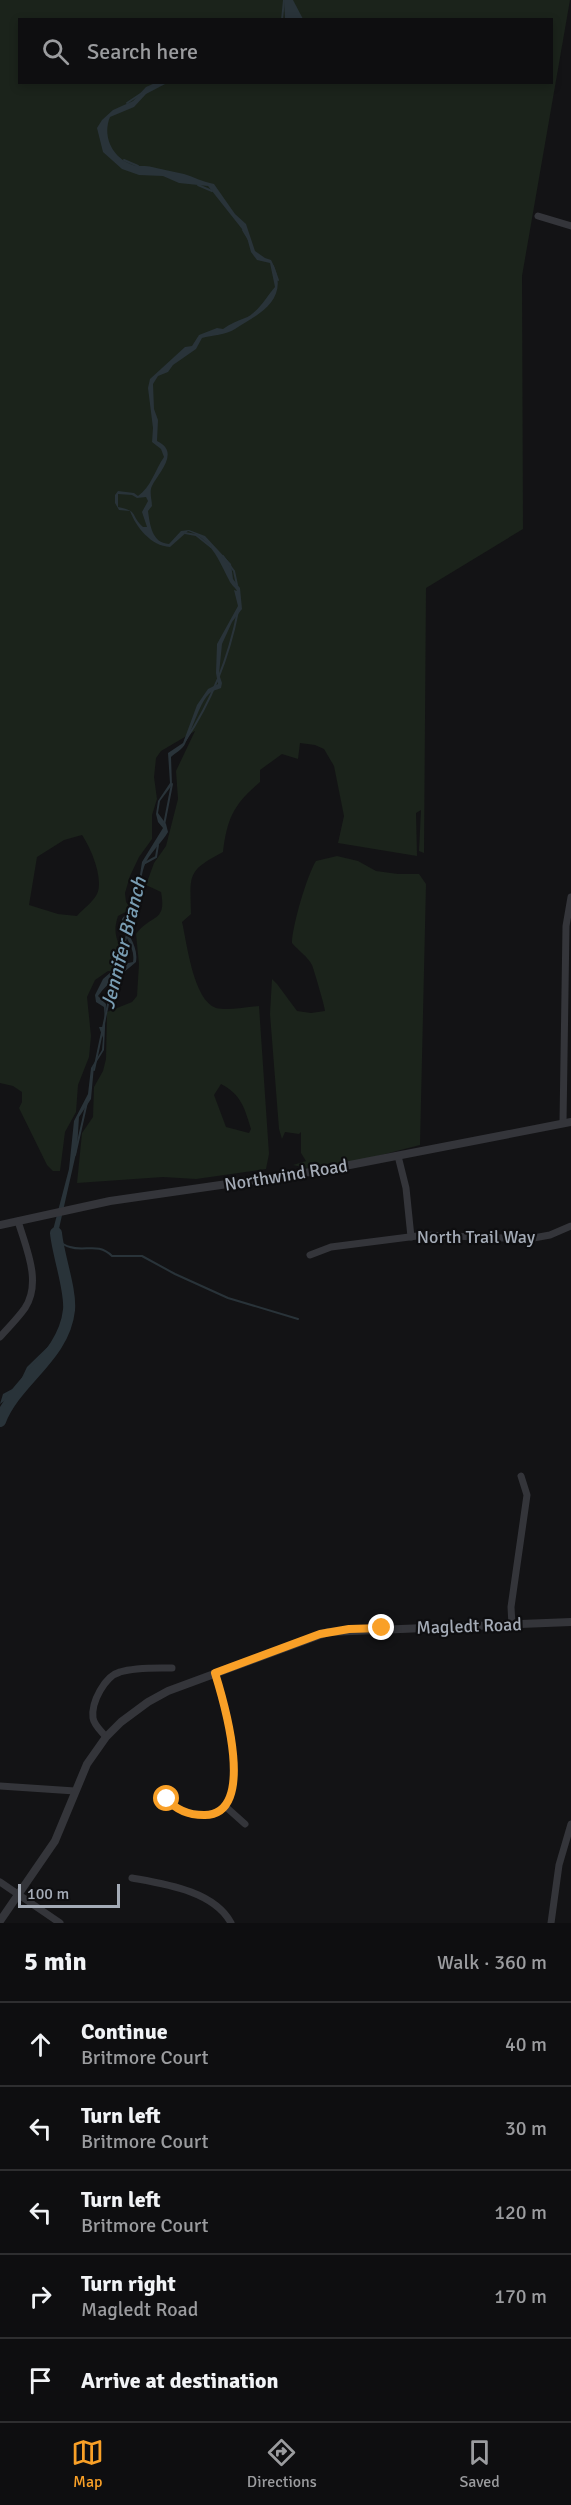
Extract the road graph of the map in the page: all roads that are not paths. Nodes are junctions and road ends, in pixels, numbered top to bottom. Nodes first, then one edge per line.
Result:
1 (538, 216) dead end
2 (571, 226) edge
3 (571, 897) edge
4 (568, 953) edge
5 (567, 1123) edge
6 (398, 1156) junction
7 (18, 1221) junction
8 (0, 1225) edge
9 (571, 1226) edge
10 (411, 1237) junction
11 (310, 1255) dead end
12 (0, 1337) edge
13 (521, 1476) dead end
14 (571, 1622) edge
15 (512, 1625) junction
16 (172, 1668) dead end
17 (215, 1673) junction
18 (106, 1737) junction
19 (0, 1786) edge
20 (75, 1791) junction
21 (167, 1799) dead end
22 (226, 1807) junction
23 (245, 1824) dead end
24 (571, 1824) edge
25 (132, 1878) dead end
26 (0, 1882) edge
27 (18, 1894) junction
28 (0, 1921) edge
29 (60, 1923) edge
30 (231, 1923) edge
31 (551, 1923) edge

1 - 2 street
3 - 4 street
4 - 5 street
5 - 6 street, Northwind Road
6 - 7 street, Northwind Road
6 - 10 street
7 - 8 street, Northwind Road
7 - 12 street
9 - 10 street, North Trail Way
10 - 11 street, North Trail Way
13 - 15 street
14 - 15 street, Magledt Road
15 - 17 street, Magledt Road
16 - 18 street
17 - 18 street, Magledt Road
17 - 22 street
18 - 20 street, Magledt Road
19 - 20 street
20 - 27 street, Magledt Road
21 - 22 street
22 - 23 street
24 - 31 street
25 - 30 street
26 - 27 street
27 - 28 street, Magledt Road
27 - 29 street

